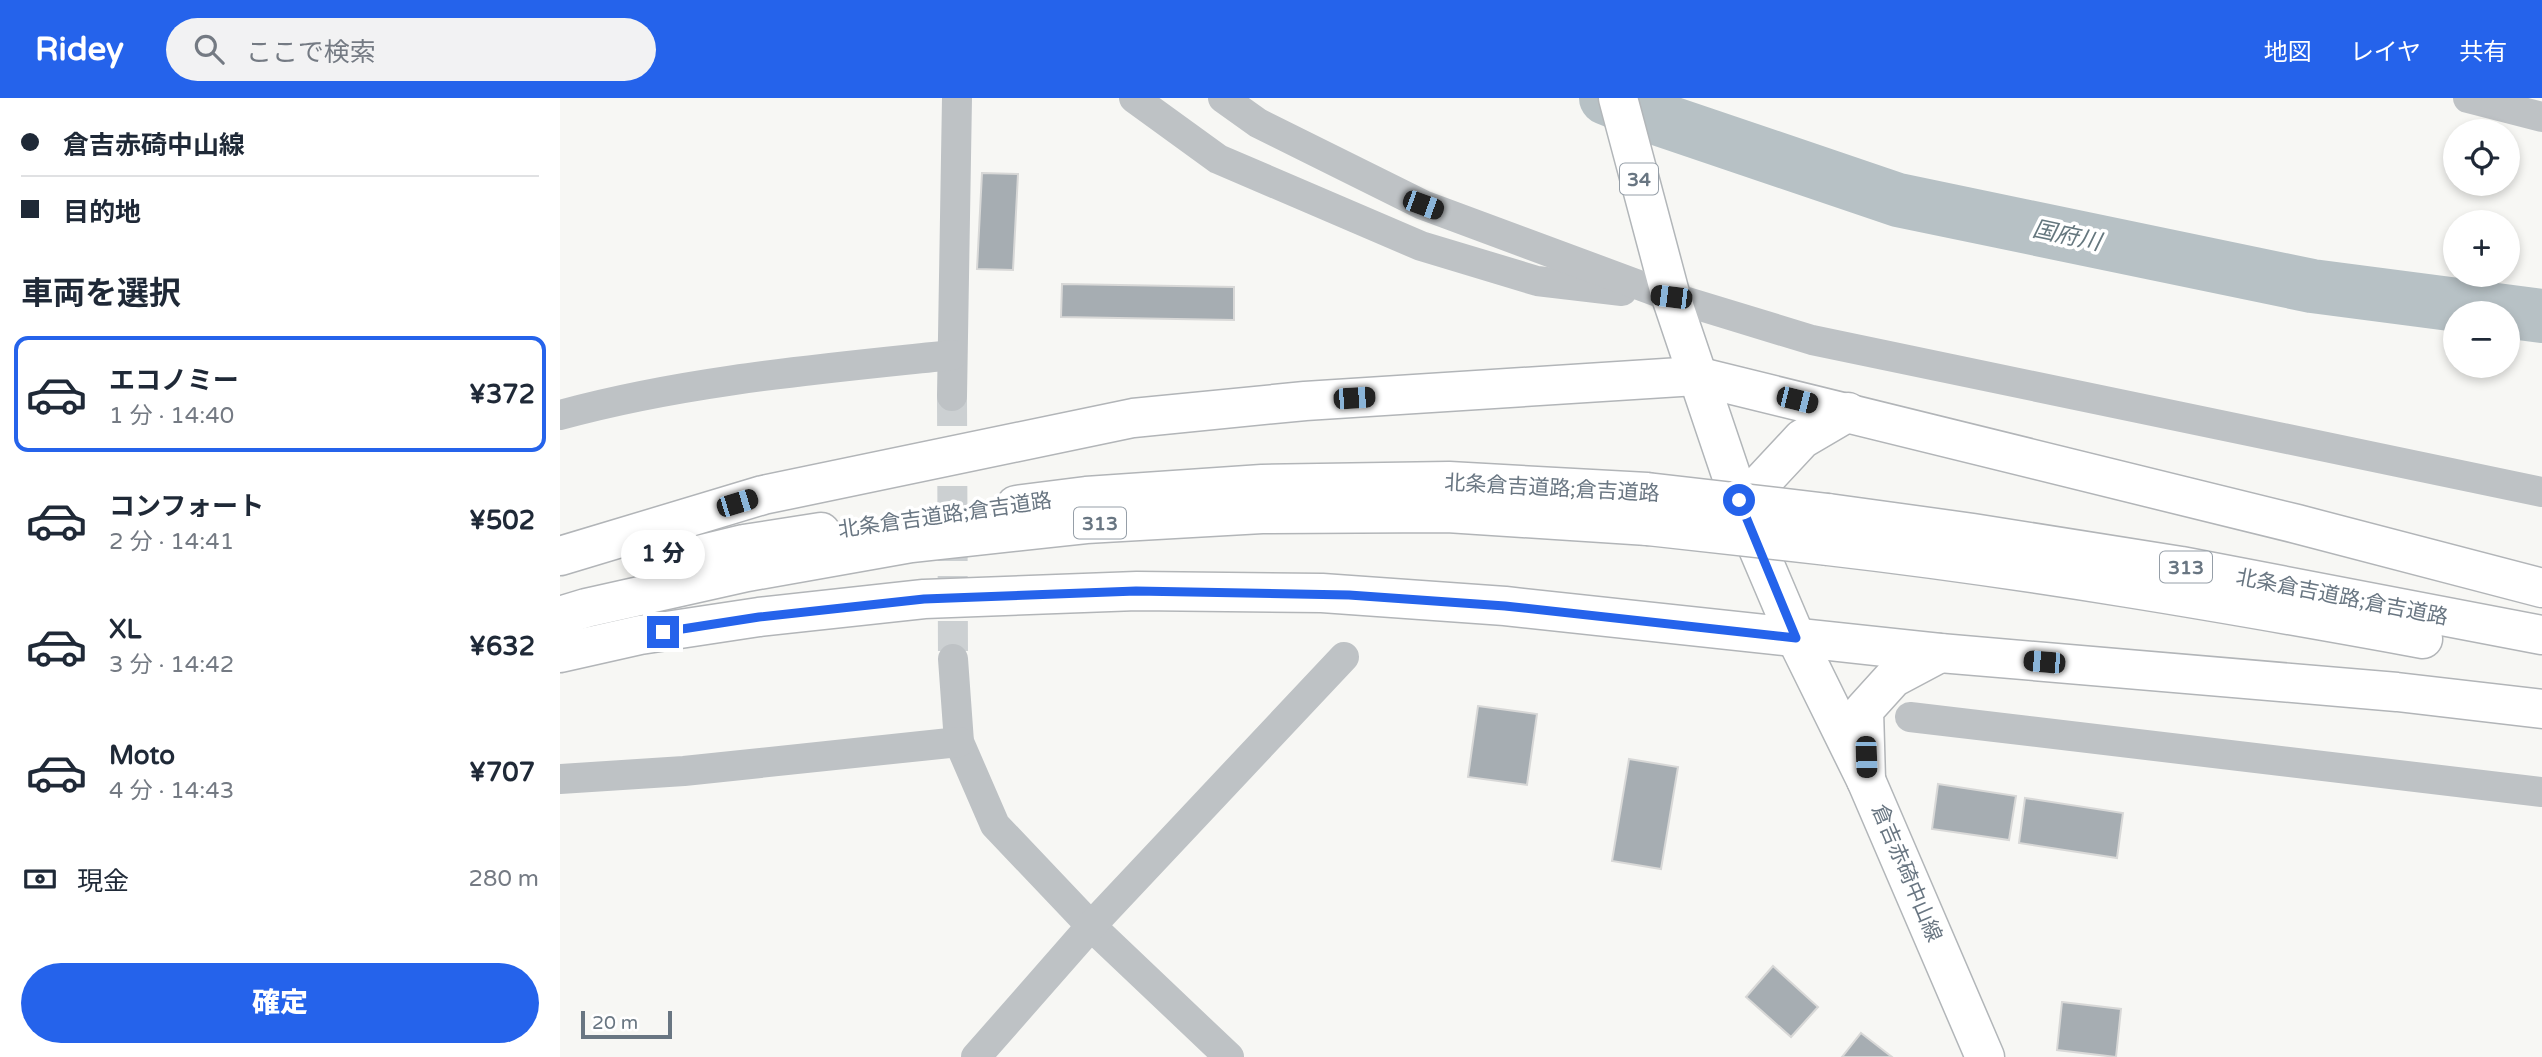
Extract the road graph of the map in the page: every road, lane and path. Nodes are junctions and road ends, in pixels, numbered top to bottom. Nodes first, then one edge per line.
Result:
1 (957, 98) edge
2 (1134, 98) edge
3 (1223, 98) edge
4 (1618, 98) edge
5 (2468, 98) edge
6 (2542, 117) edge
7 (1671, 297) junction
8 (952, 355) junction
9 (1696, 376) junction
10 (952, 396) tunnel mouth
11 (1848, 412) junction
12 (560, 415) edge
13 (2542, 492) edge
14 (1647, 509) junction
15 (1748, 525) junction
16 (1828, 530) junction
17 (560, 556) edge
18 (560, 589) edge
19 (2542, 589) edge
20 (560, 616) edge
21 (2542, 635) edge
22 (1796, 638) junction
23 (560, 653) edge
24 (1940, 653) junction
25 (1343, 657) dead end
26 (953, 659) tunnel mouth
27 (2542, 661) edge
28 (2542, 709) edge
29 (1910, 718) dead end
30 (959, 742) junction
31 (560, 779) edge
32 (1866, 780) junction
33 (2542, 792) edge
34 (1091, 926) junction
35 (975, 1057) edge
36 (1229, 1057) edge
37 (1985, 1057) edge

1 - 8 street
2 - 7 street
3 - 7 street
4 - 7 main road, 倉吉赤碕中山線 / 34
5 - 6 street
7 - 9 main road, 倉吉赤碕中山線 / 34
7 - 13 street
8 - 10 street
8 - 12 street
9 - 11 main road
9 - 15 main road, 倉吉赤碕中山線 / 34
9 - 17 main road
11 - 15 main road
11 - 19 main road
14 - 16 main road, 北条倉吉道路;倉吉道路 / 313, bridge
14 - 18 main road, 北条倉吉道路;倉吉道路 / 313
14 - 20 main road, 北条倉吉道路;倉吉道路 / 313
15 - 22 main road, 倉吉赤碕中山線 / 34
16 - 21 main road, 北条倉吉道路;倉吉道路 / 313
16 - 27 main road, 北条倉吉道路;倉吉道路 / 313
22 - 23 main road
22 - 24 main road
22 - 32 main road, 倉吉赤碕中山線 / 34
24 - 28 main road
24 - 32 main road
25 - 34 street
26 - 30 street
29 - 33 street
30 - 31 street
30 - 34 street
32 - 37 main road, 倉吉赤碕中山線 / 34
34 - 35 street
34 - 36 street

